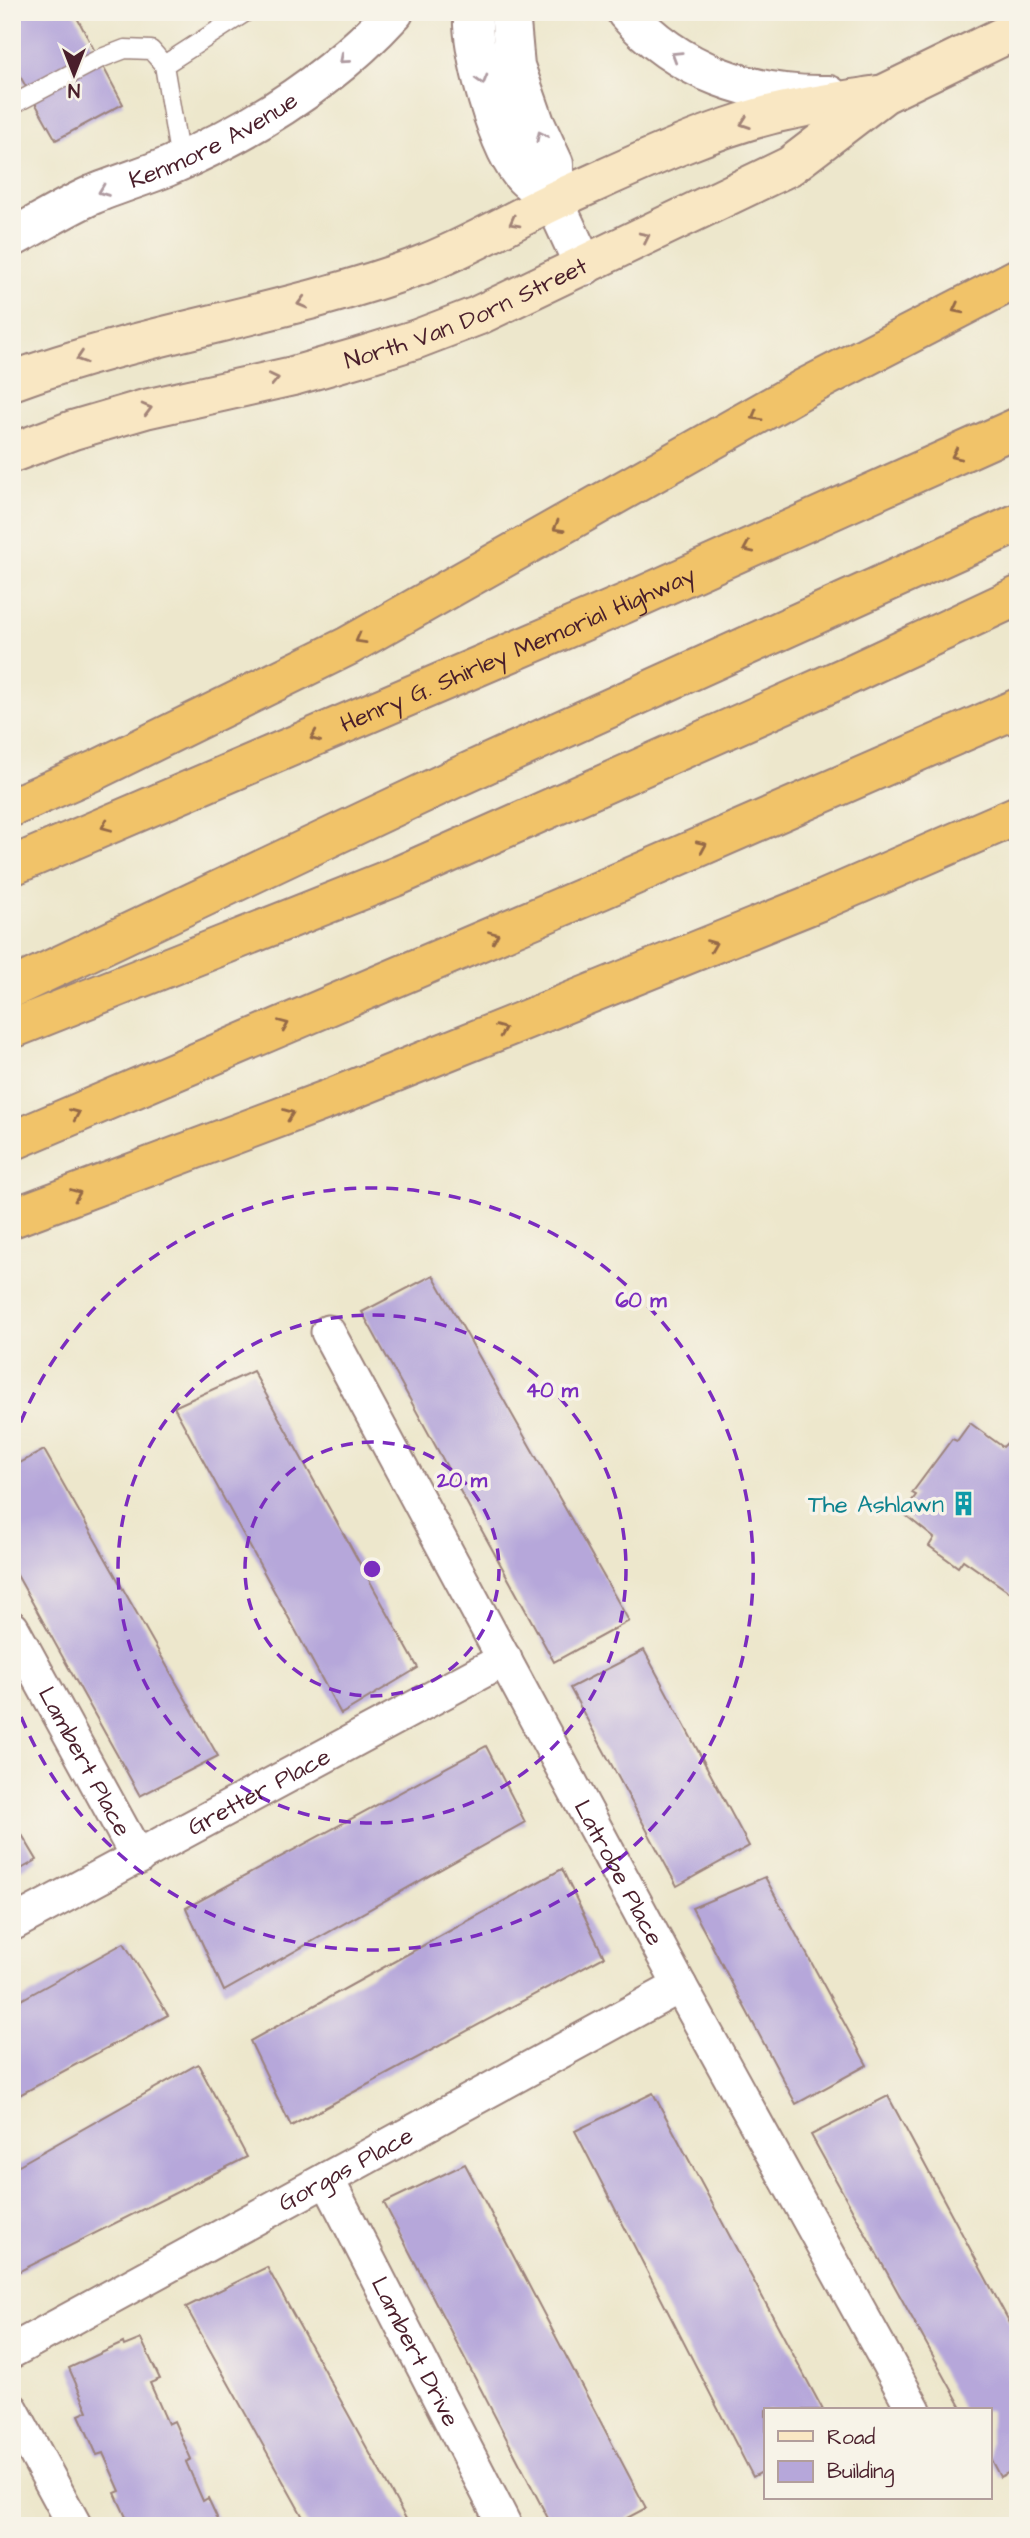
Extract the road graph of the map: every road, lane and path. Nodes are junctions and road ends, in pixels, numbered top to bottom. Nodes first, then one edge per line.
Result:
1 (246, 12) edge
2 (394, 12) edge
3 (473, 12) edge
4 (510, 12) edge
5 (626, 12) edge
6 (1018, 29) edge
7 (164, 65) junction
8 (884, 94) junction
9 (12, 105) edge
10 (180, 160) junction
11 (554, 201) junction
12 (12, 238) edge
13 (584, 266) junction
14 (1018, 278) edge
15 (12, 381) edge
16 (1018, 427) edge
17 (12, 453) edge
18 (1018, 523) edge
19 (1018, 596) edge
20 (1018, 708) edge
21 (12, 807) edge
22 (1018, 815) edge
23 (12, 866) edge
24 (12, 988) edge
25 (12, 1029) edge
26 (12, 1141) edge
27 (12, 1217) edge
28 (328, 1332) dead end
29 (12, 1628) edge
30 (505, 1659) junction
31 (138, 1858) junction
32 (12, 1924) edge
33 (680, 1986) junction
34 (327, 2179) junction
35 (12, 2351) edge
36 (913, 2408) edge
37 (12, 2410) edge
38 (75, 2526) edge
39 (505, 2526) edge

1 - 7 lane
2 -> 10 street, Kenmore Avenue
3 -> 11 street
11 -> 4 street
8 -> 5 street
6 - 8 main road, North Van Dorn Street
7 - 9 lane
7 - 10 lane
8 -> 11 main road, North Van Dorn Street
13 -> 8 main road, North Van Dorn Street
10 -> 12 street, Kenmore Avenue
11 - 13 street
11 -> 15 main road, North Van Dorn Street
17 -> 13 main road, North Van Dorn Street
14 -> 21 highway
16 -> 23 highway, Henry G. Shirley Memorial Highway
18 - 24 highway
19 - 25 highway
26 -> 20 highway
27 -> 22 highway
28 - 30 street, Latrobe Place
29 - 31 street, Lambert Place
30 - 31 street, Gretter Place
30 - 33 street, Latrobe Place
31 - 32 street, Gretter Place
33 - 34 street, Gorgas Place
33 - 36 street, Latrobe Place
34 - 35 street, Gorgas Place
34 - 39 street, Lambert Drive
37 - 38 street

